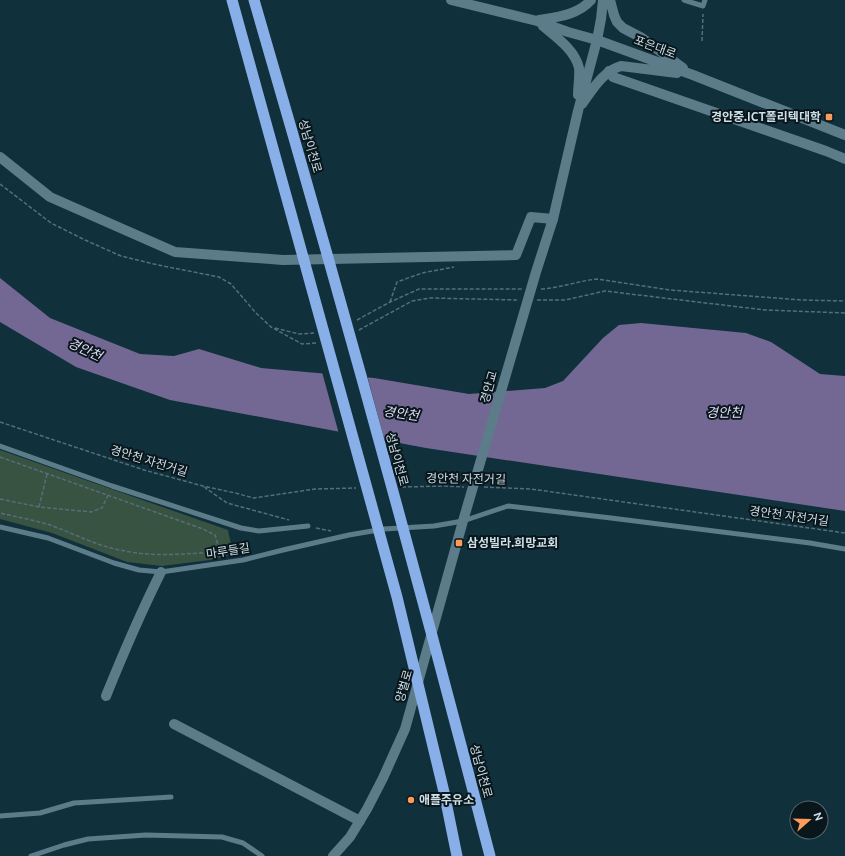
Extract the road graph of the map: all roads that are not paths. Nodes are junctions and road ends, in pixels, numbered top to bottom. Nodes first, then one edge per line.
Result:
1 (232, 0) edge
2 (254, 0) edge
3 (451, 0) edge
4 (591, 0) edge
5 (603, 0) edge
6 (610, 0) edge
7 (684, 0) edge
8 (705, 0) edge
9 (537, 21) junction
10 (597, 40) junction
11 (609, 71) junction
12 (693, 75) junction
13 (578, 111) junction
14 (845, 135) edge
15 (0, 157) edge
16 (845, 159) edge
17 (553, 219) junction
18 (0, 446) edge
19 (467, 508) joint
20 (463, 520) junction
21 (308, 526) road end
22 (0, 527) edge
23 (845, 549) edge
24 (161, 572) junction
25 (106, 696) dead end
26 (174, 724) dead end
27 (171, 797) dead end
28 (0, 816) edge
29 (360, 821) junction
30 (31, 856) edge
31 (262, 856) edge
32 (333, 856) edge
33 (457, 856) edge
34 (490, 856) edge

1 - 33 highway
2 - 34 highway, 성남이천로
3 - 9 street, 포은대로
4 - 9 street
5 - 10 street
6 - 12 street
7 - 8 lane
9 - 10 street, 포은대로
9 - 13 street
10 - 12 street, 포은대로
10 - 13 street
11 - 12 street
11 - 13 street
11 - 16 street
12 - 14 street, 포은대로
13 - 17 street, 경안교
15 - 17 street
17 - 19 street, 경안교
18 - 21 lane
19 - 20 street, 양벌로
20 - 23 lane, 마루들길
20 - 24 lane, 마루들길
20 - 29 street, 양벌로
22 - 24 lane, 마루들길
24 - 25 street
26 - 29 street
27 - 28 lane
29 - 32 street, 양벌로
30 - 31 lane

